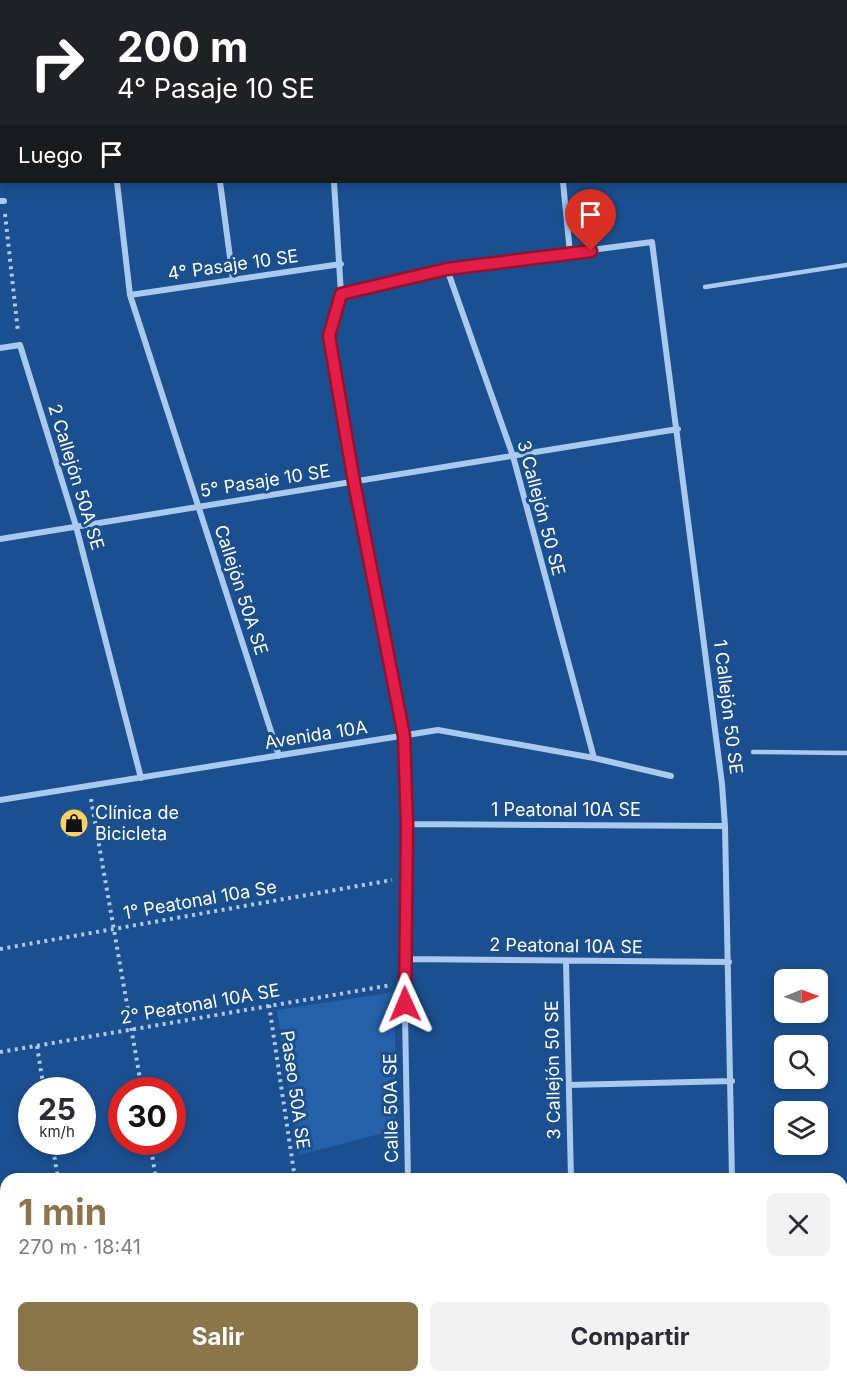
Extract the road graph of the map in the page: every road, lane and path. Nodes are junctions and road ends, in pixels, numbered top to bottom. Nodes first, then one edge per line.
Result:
1 (2, 183) edge
2 (117, 183) edge
3 (220, 183) edge
4 (334, 183) edge
5 (563, 183) edge
6 (2, 201) edge
7 (570, 253) junction
8 (341, 264) junction
9 (847, 265) edge
10 (447, 269) junction
11 (232, 280) junction
12 (705, 287) dead end
13 (341, 294) junction
14 (130, 296) junction
15 (20, 345) junction
16 (0, 348) edge
17 (678, 429) junction
18 (513, 456) junction
19 (354, 482) junction
20 (198, 507) junction
21 (76, 526) junction
22 (0, 539) edge
23 (404, 736) junction
24 (753, 752) dead end
25 (847, 753) edge
26 (279, 756) junction
27 (594, 758) junction
28 (672, 776) dead end
29 (141, 778) junction
30 (89, 786) junction
31 (0, 800) edge
32 (407, 824) junction
33 (726, 826) junction
34 (404, 878) junction
35 (112, 929) junction
36 (0, 949) edge
37 (404, 959) junction
38 (566, 961) junction
39 (729, 962) junction
40 (404, 982) junction
41 (269, 1005) junction
42 (132, 1029) junction
43 (37, 1046) junction
44 (0, 1052) edge
45 (42, 1077) edge
46 (140, 1077) edge
47 (732, 1081) junction
48 (569, 1085) junction
49 (54, 1155) edge
50 (152, 1155) edge
51 (57, 1173) edge
52 (155, 1173) edge
53 (294, 1173) edge
54 (408, 1173) edge
55 (571, 1173) edge
56 (732, 1173) edge

1 - 6 path
2 - 14 street, Callejón 50A SE
3 - 11 street
4 - 8 street, Calle 50A SE
5 - 7 street
6 - 15 path
7 - 10 street
7 - 17 street, 1 Callejón 50 SE
8 - 11 street, 4° Pasaje 10 SE
8 - 13 street, Calle 50A SE
9 - 12 lane
10 - 13 street
10 - 18 street, 3 Callejón 50 SE
11 - 14 street, 4° Pasaje 10 SE
13 - 19 street, Calle 50A SE
14 - 20 street, Callejón 50A SE
15 - 16 street
15 - 21 street, 2 Callejón 50A SE
17 - 18 street, 5° Pasaje 10 SE
17 - 33 street, 1 Callejón 50 SE
18 - 19 street, 5° Pasaje 10 SE
18 - 27 street, 3 Callejón 50 SE
19 - 20 street, 5° Pasaje 10 SE
19 - 23 street, Calle 50A SE
20 - 21 street, 5° Pasaje 10 SE
20 - 26 street, Callejón 50A SE
21 - 22 street, 5° Pasaje 10 SE
21 - 29 street, 2 Callejón 50A SE
23 - 26 street, Avenida 10A
23 - 27 street, Avenida 10A
23 - 32 street, Calle 50A SE
24 - 25 lane
26 - 29 street, Avenida 10A
27 - 28 street, Avenida 10A
29 - 30 street, Avenida 10A
30 - 31 street, Avenida 10A
30 - 35 path
32 - 33 street, 1 Peatonal 10A SE
32 - 34 street, Calle 50A SE
33 - 39 street, 1 Callejón 50 SE
34 - 35 path, 1° Peatonal 10a Se
34 - 37 street, Calle 50A SE
35 - 36 path, 1° Peatonal 10a Se
35 - 42 path
37 - 38 street, 2 Peatonal 10A SE
37 - 40 street, Calle 50A SE
38 - 39 street, 2 Peatonal 10A SE
38 - 48 street, 3 Callejón 50 SE
39 - 47 street, 1 Callejón 50 SE
40 - 41 path, 2° Peatonal 10A SE
40 - 54 street, Calle 50A SE
41 - 42 path, 2° Peatonal 10A SE
41 - 53 path, Paseo 50A SE
42 - 43 path, 2° Peatonal 10A SE
42 - 46 path
43 - 44 path, 2° Peatonal 10A SE
43 - 45 path
47 - 48 street
47 - 56 street, 1 Callejón 50 SE
48 - 55 street, 3 Callejón 50 SE
49 - 51 path
50 - 52 path

